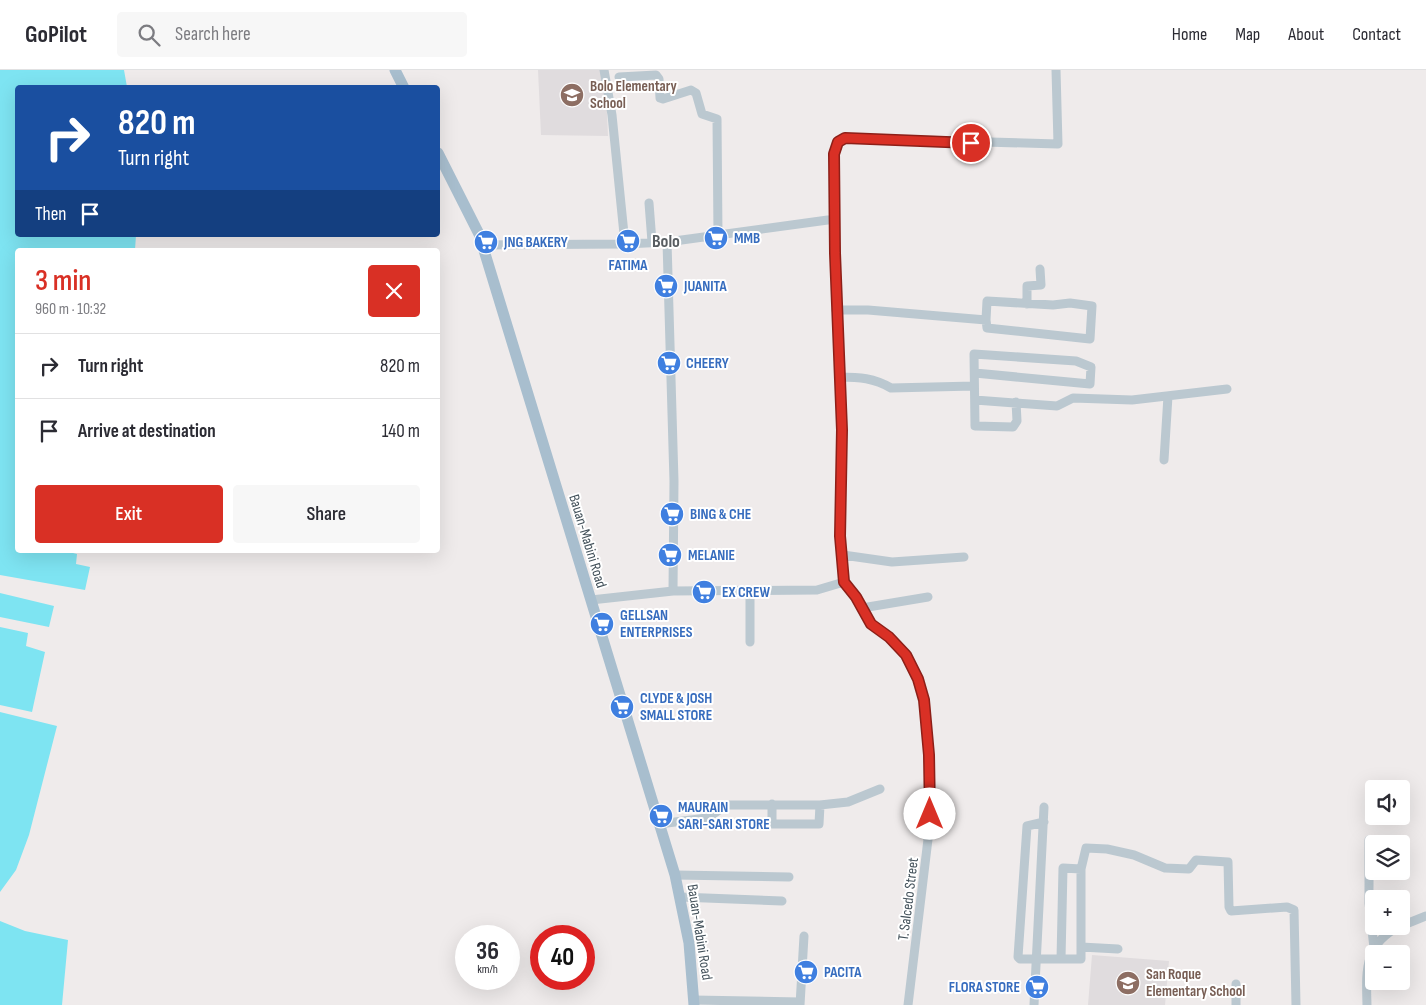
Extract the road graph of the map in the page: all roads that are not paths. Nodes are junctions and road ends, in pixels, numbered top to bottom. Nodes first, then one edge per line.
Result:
1 (395, 70) edge
2 (604, 70) edge
3 (1056, 70) edge
4 (619, 77) dead end
5 (402, 85) edge
6 (440, 157) edge
7 (649, 203) dead end
8 (835, 219) junction
9 (718, 236) junction
10 (652, 242) junction
11 (667, 242) junction
12 (625, 244) junction
13 (482, 245) junction
14 (1040, 269) dead end
15 (1027, 304) junction
16 (836, 310) junction
17 (986, 320) junction
18 (974, 373) junction
19 (840, 377) junction
20 (974, 386) junction
21 (1227, 389) dead end
22 (1168, 396) junction
23 (975, 400) junction
24 (1016, 402) junction
25 (1164, 460) dead end
26 (843, 555) junction
27 (964, 557) dead end
28 (844, 582) junction
29 (750, 590) junction
30 (674, 591) junction
31 (928, 597) dead end
32 (591, 600) junction
33 (862, 608) junction
34 (750, 642) dead end
35 (880, 789) dead end
36 (772, 804) junction
37 (820, 805) junction
38 (1044, 807) dead end
39 (1044, 822) junction
40 (659, 824) junction
41 (1081, 869) junction
42 (676, 875) junction
43 (789, 877) dead end
44 (1370, 880) edge
45 (680, 897) junction
46 (782, 901) dead end
47 (1426, 916) edge
48 (1410, 922) edge
49 (1387, 935) edge
50 (804, 936) dead end
51 (1374, 945) edge
52 (1377, 945) edge
53 (1081, 947) junction
54 (1118, 949) dead end
55 (1038, 958) junction
56 (1061, 959) junction
57 (1236, 984) dead end
58 (1367, 990) edge
59 (694, 1003) edge
60 (800, 1004) edge
61 (908, 1005) edge
62 (1034, 1005) edge
63 (1236, 1005) edge
64 (1296, 1005) edge
65 (1367, 1005) edge

1 - 5 main road
2 - 12 street
3 - 8 street
4 - 9 street
6 - 13 main road, Bauan-Mabini Road
7 - 10 street
8 - 9 street
8 - 16 street
9 - 11 street
10 - 11 street
10 - 12 street
11 - 30 street
12 - 13 street
13 - 32 main road, Bauan-Mabini Road
14 - 15 street
15 - 17 street
15 - 17 street
16 - 17 street
16 - 19 street
18 - 18 street
18 - 20 street
19 - 20 street
19 - 26 street
20 - 23 street
21 - 22 street
22 - 24 street
22 - 25 street
23 - 24 street
23 - 24 street
26 - 27 street
26 - 28 street
28 - 29 street
28 - 33 street, T. Salcedo Street
29 - 30 street
29 - 34 street
30 - 32 street
31 - 33 street
32 - 40 main road, Bauan-Mabini Road
33 - 61 street, T. Salcedo Street
35 - 37 street
36 - 37 street
36 - 37 street
36 - 40 street
38 - 39 street
39 - 55 street
39 - 55 street
40 - 42 main road, Bauan-Mabini Road
41 - 53 street
41 - 56 street
41 - 64 street
42 - 43 street
42 - 45 main road, Bauan-Mabini Road
44 - 51 street
45 - 46 street
45 - 59 main road, Bauan-Mabini Road
47 - 48 street
49 - 52 street
50 - 60 street
53 - 54 street
53 - 56 street
55 - 56 street
55 - 62 street
57 - 63 street
58 - 65 street
59 - 60 street

